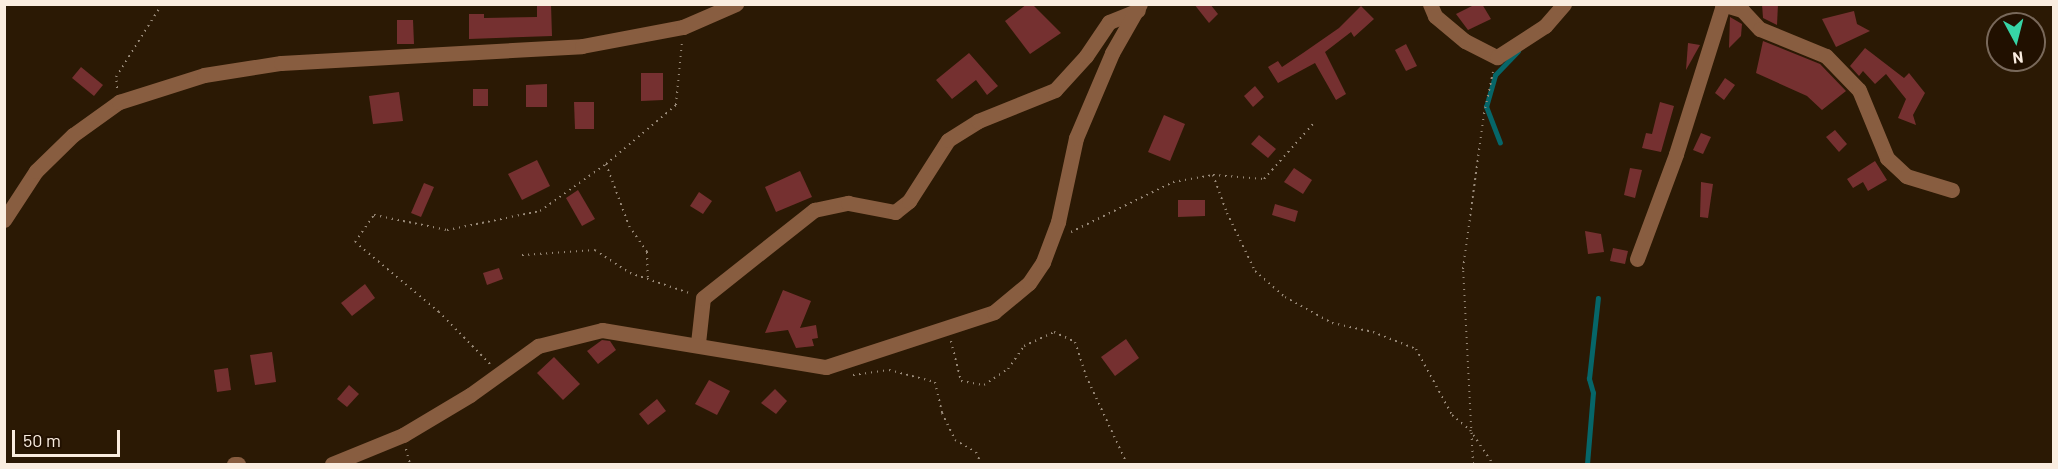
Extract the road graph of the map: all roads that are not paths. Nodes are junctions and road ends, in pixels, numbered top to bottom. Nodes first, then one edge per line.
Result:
1 (736, 4) edge
2 (1430, 4) edge
3 (1564, 4) edge
4 (1723, 5) edge
5 (1139, 7) edge
6 (1952, 190) dead end
7 (4, 220) edge
8 (1637, 259) dead end
9 (698, 343) junction
10 (234, 465) edge
11 (238, 465) edge
12 (332, 465) edge

1 - 7 street
2 - 3 street
4 - 6 street
4 - 8 street
5 - 9 street
5 - 9 street
9 - 12 street
10 - 11 street

